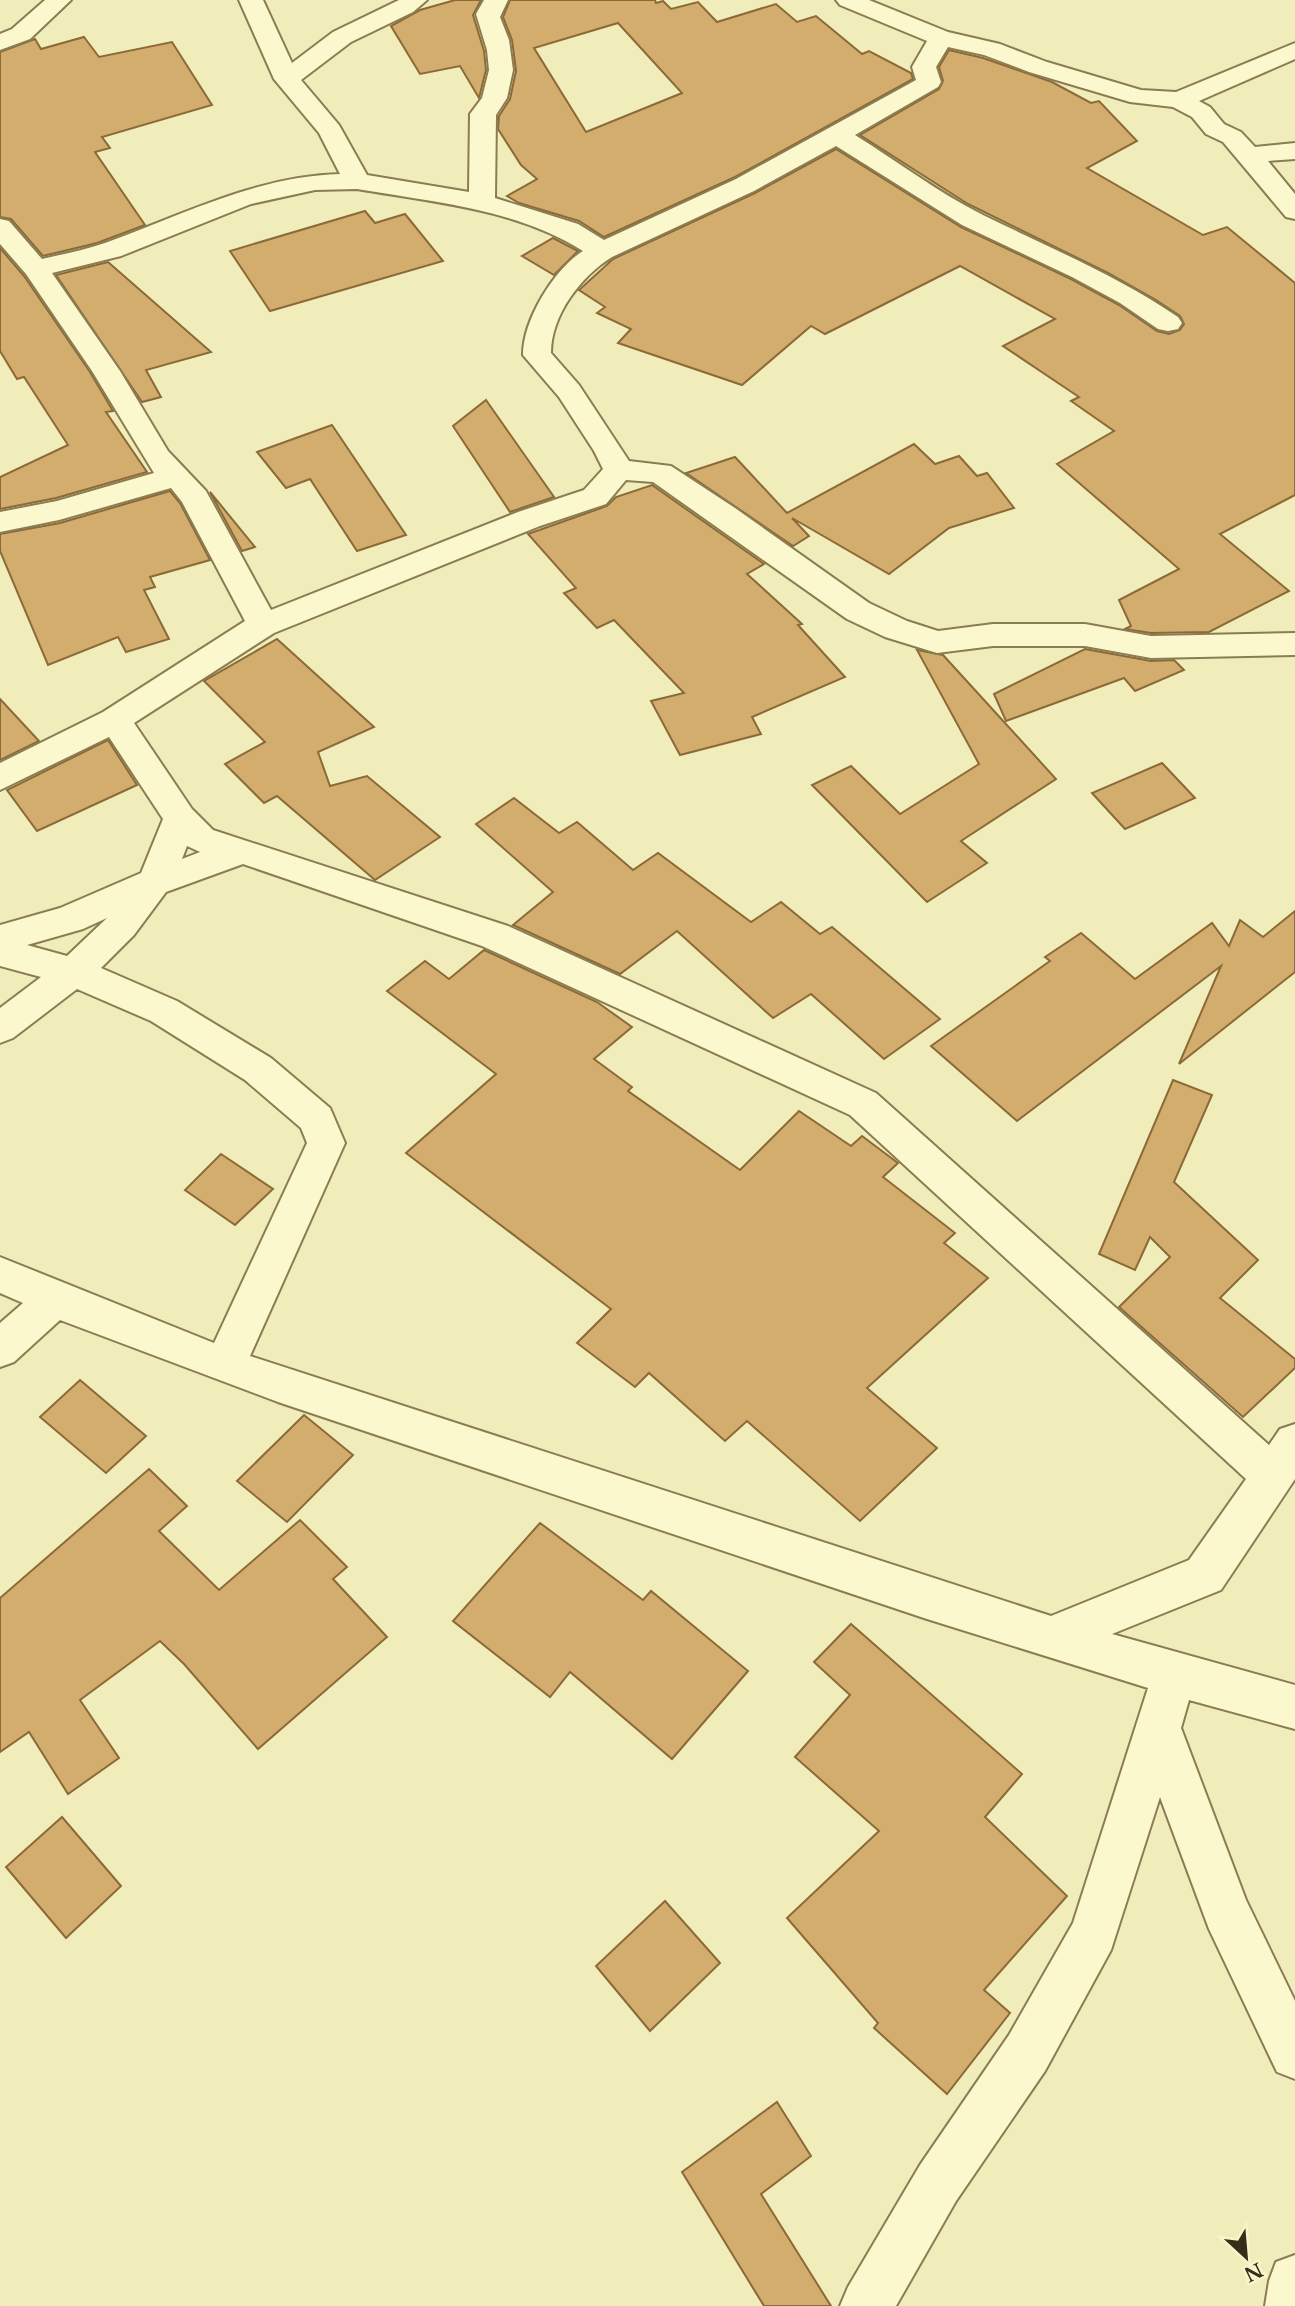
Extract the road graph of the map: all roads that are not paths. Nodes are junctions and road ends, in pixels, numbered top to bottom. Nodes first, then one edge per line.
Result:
1 (59, 0) edge
2 (251, 0) edge
3 (415, 0) edge
4 (496, 0) edge
5 (848, 0) edge
6 (941, 38) junction
7 (0, 43) edge
8 (1295, 50) edge
9 (286, 79) junction
10 (1178, 100) junction
11 (839, 136) junction
12 (1295, 151) edge
13 (1249, 155) junction
14 (357, 181) junction
15 (482, 202) junction
16 (1295, 211) edge
17 (0, 228) edge
18 (602, 251) junction
19 (36, 270) junction
20 (1168, 323) dead end
21 (618, 470) junction
22 (173, 477) junction
23 (0, 522) edge
24 (263, 625) junction
25 (1295, 643) edge
26 (115, 720) junction
27 (0, 778) edge
28 (180, 818) junction
29 (243, 851) junction
30 (154, 882) junction
31 (0, 939) edge
32 (0, 952) edge
33 (75, 972) junction
34 (0, 1028) edge
35 (0, 1275) edge
36 (54, 1300) junction
37 (0, 1349) edge
38 (225, 1365) junction
39 (1284, 1459) edge
40 (1054, 1636) junction
41 (1174, 1676) junction
42 (1295, 1707) edge
43 (1158, 1729) junction
44 (1295, 2054) edge
45 (1295, 2281) edge
46 (867, 2306) edge
47 (1292, 2306) edge

1 - 7 street
2 - 9 street
3 - 9 street
4 - 15 street
5 - 6 street
6 - 10 street
6 - 11 street
8 - 10 street
9 - 14 street
10 - 13 street
11 - 18 street
11 - 20 street
12 - 13 street
13 - 16 street
14 - 15 street
14 - 19 street
15 - 18 street
17 - 19 street
18 - 21 street
19 - 22 street
21 - 24 street
21 - 25 street
22 - 23 street
22 - 24 street
24 - 26 street
26 - 27 street
26 - 28 street
28 - 29 street
28 - 30 street
29 - 30 street
29 - 39 street
30 - 31 street
30 - 33 street
32 - 33 street
33 - 34 street
33 - 38 street
35 - 36 street
36 - 37 street
36 - 38 street
38 - 40 street
39 - 40 street
40 - 41 street
41 - 42 street
41 - 43 street
43 - 44 street
43 - 46 street
45 - 47 street

